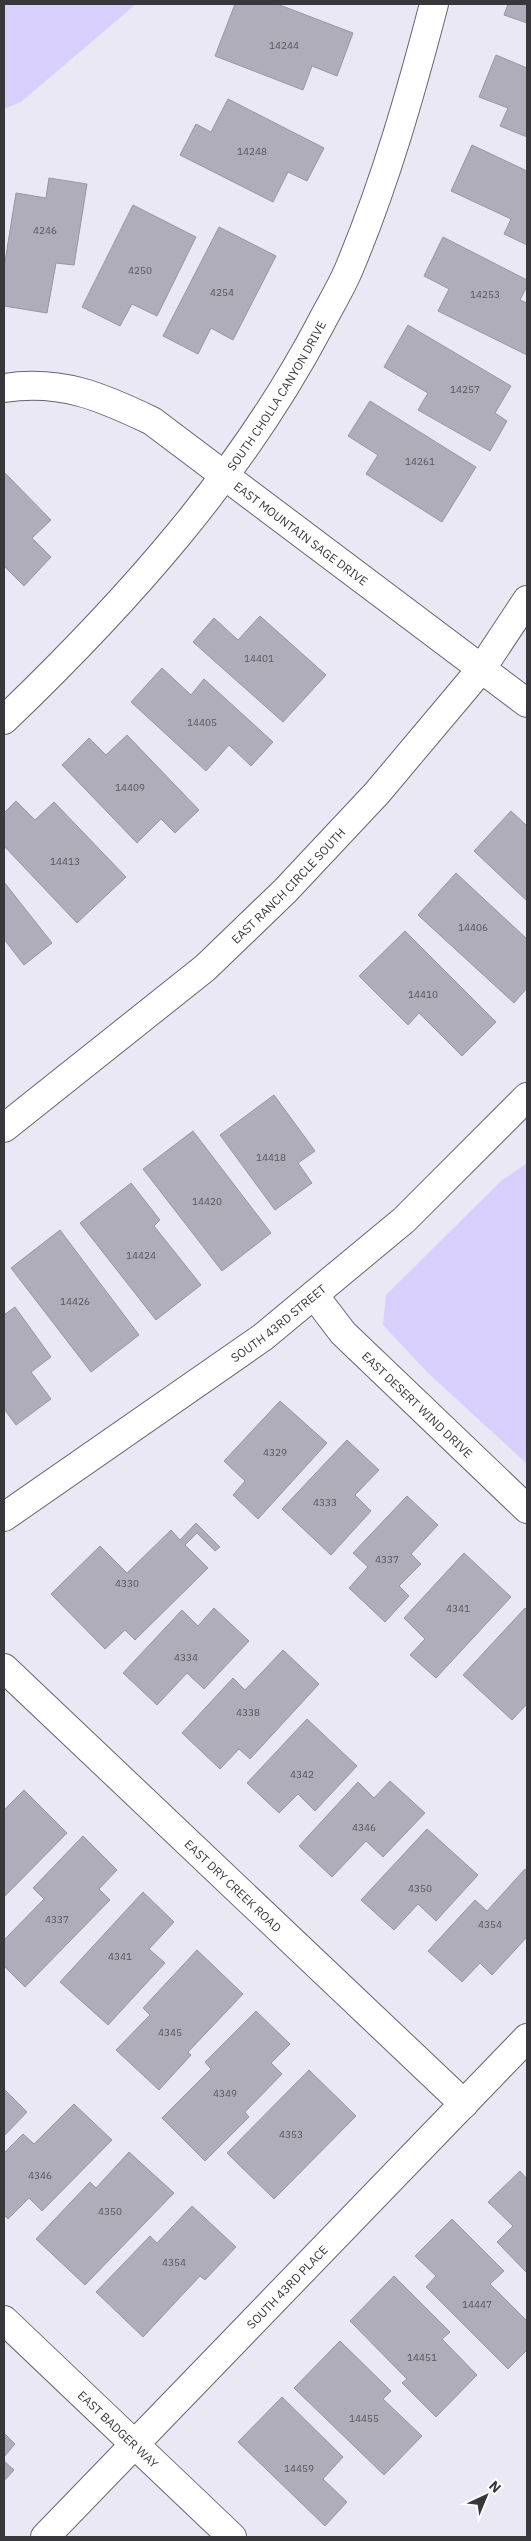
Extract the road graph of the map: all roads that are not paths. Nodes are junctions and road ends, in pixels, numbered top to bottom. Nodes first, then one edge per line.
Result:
1 (434, 4) edge
2 (4, 388) edge
3 (224, 476) junction
4 (527, 600) edge
5 (482, 668) junction
6 (527, 703) edge
7 (4, 720) edge
8 (527, 1097) edge
9 (4, 1128) edge
10 (314, 1294) junction
11 (527, 1508) edge
12 (4, 1517) edge
13 (4, 1668) edge
14 (527, 2038) edge
15 (464, 2104) junction
16 (4, 2320) edge
17 (134, 2445) junction
18 (45, 2537) edge
19 (232, 2537) edge

1 - 3 street, SOUTH CHOLLA CANYON DRIVE
2 - 3 street, EAST MOUNTAIN SAGE DRIVE
3 - 5 street, EAST MOUNTAIN SAGE DRIVE
3 - 7 street, SOUTH CHOLLA CANYON DRIVE
4 - 5 street, EAST RANCH CIRCLE SOUTH
5 - 6 street, EAST MOUNTAIN SAGE DRIVE
5 - 9 street, EAST RANCH CIRCLE SOUTH
8 - 10 street, SOUTH 43RD STREET
10 - 11 street, EAST DESERT WIND DRIVE
10 - 12 street, SOUTH 43RD STREET
13 - 15 street, EAST DRY CREEK ROAD
14 - 15 street, SOUTH 43RD PLACE
15 - 17 street, SOUTH 43RD PLACE
16 - 17 street, EAST BADGER WAY
17 - 18 street, SOUTH 43RD PLACE
17 - 19 street, EAST BADGER WAY

